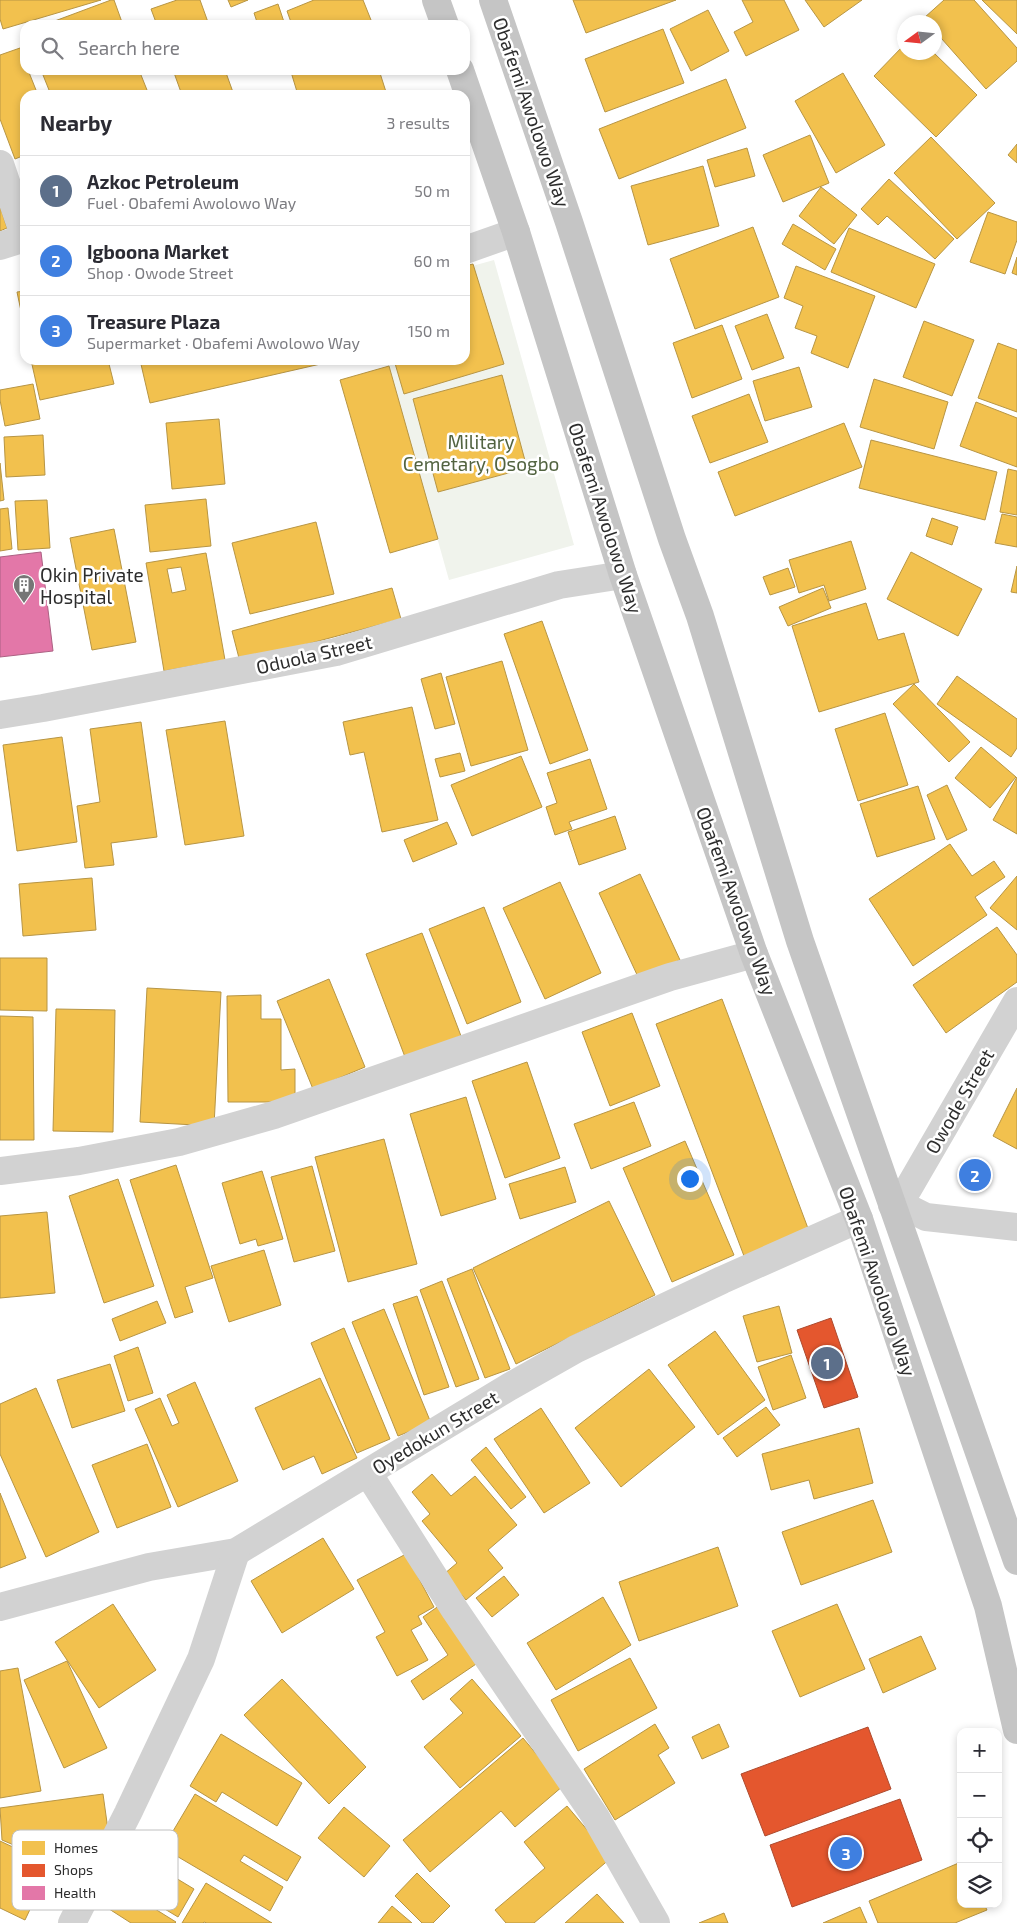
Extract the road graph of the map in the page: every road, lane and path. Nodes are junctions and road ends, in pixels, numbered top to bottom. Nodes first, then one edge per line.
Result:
1 (436, 0) edge
2 (494, 0) edge
3 (443, 20) edge
4 (462, 75) edge
5 (467, 90) edge
6 (470, 99) edge
7 (0, 164) edge
8 (20, 223) edge
9 (516, 232) junction
10 (20, 240) edge
11 (0, 246) edge
12 (470, 248) edge
13 (623, 575) junction
14 (0, 715) edge
15 (754, 954) junction
16 (1017, 1001) edge
17 (0, 1171) edge
18 (895, 1202) junction
19 (859, 1220) junction
20 (1017, 1227) edge
21 (368, 1473) junction
22 (236, 1552) junction
23 (1017, 1561) edge
24 (0, 1607) edge
25 (1017, 1730) edge
26 (119, 1830) edge
27 (79, 1910) edge
28 (72, 1923) edge
29 (656, 1923) edge

1 - 3 main road
2 - 18 main road, Obafemi Awolowo Way
4 - 5 main road, Obafemi Awolowo Way
6 - 9 main road, Obafemi Awolowo Way
7 - 8 street
9 - 12 street
9 - 13 main road, Obafemi Awolowo Way
10 - 11 street
13 - 14 street, Oduola Street
13 - 15 main road, Obafemi Awolowo Way
15 - 17 street
15 - 19 main road, Obafemi Awolowo Way
16 - 18 street, Owode Street
18 - 20 street
18 - 23 main road, Obafemi Awolowo Way
19 - 21 street, Oyedokun Street
19 - 25 main road, Obafemi Awolowo Way
21 - 22 street, Oyedokun Street
21 - 29 street
22 - 24 street, Oyedokun Street
22 - 26 street
27 - 28 street

